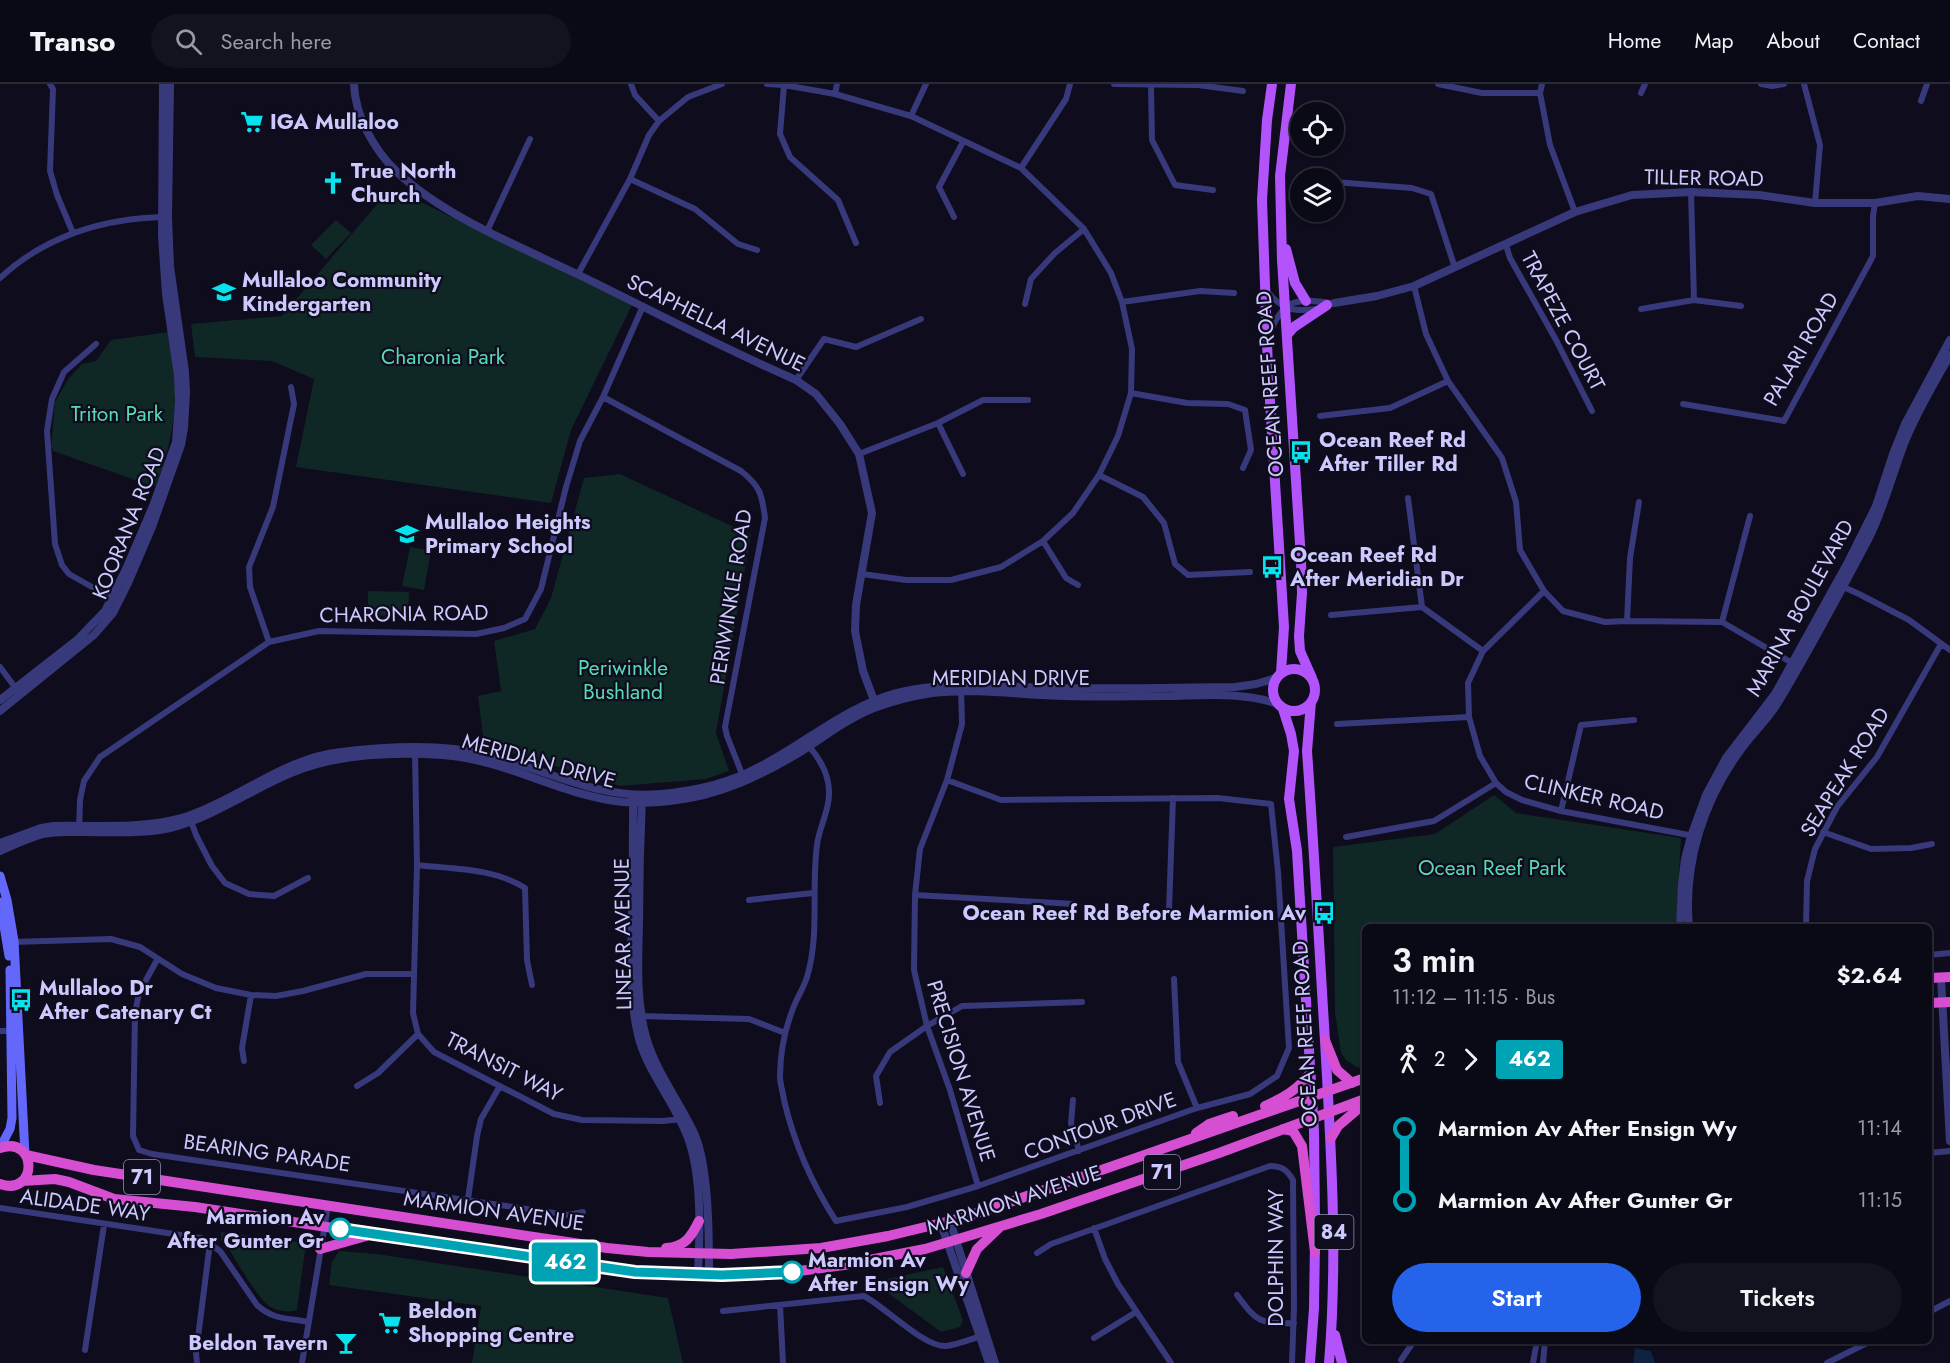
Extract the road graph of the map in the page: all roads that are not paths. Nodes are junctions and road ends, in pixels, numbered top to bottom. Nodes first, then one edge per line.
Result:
1 (50, 84) edge
2 (163, 84) edge
3 (170, 84) edge
4 (354, 84) edge
5 (630, 84) edge
6 (722, 84) edge
7 (767, 84) edge
8 (837, 84) edge
9 (926, 84) edge
10 (1070, 84) edge
11 (1114, 84) edge
12 (1272, 84) edge
13 (1291, 84) edge
14 (1438, 84) edge
15 (1542, 84) edge
16 (1645, 84) edge
17 (1761, 84) edge
18 (1784, 84) edge
19 (1804, 84) edge
20 (1927, 84) edge
21 (784, 85) edge
22 (1151, 85) edge
23 (1243, 92) dead end
24 (1540, 93) junction
25 (1641, 93) dead end
26 (835, 94) junction
27 (1922, 101) dead end
28 (911, 116) junction
29 (659, 121) junction
30 (530, 139) dead end
31 (963, 141) junction
32 (1021, 168) junction
33 (630, 179) junction
34 (1344, 183) edge
35 (1213, 190) dead end
36 (1691, 192) junction
37 (1950, 199) edge
38 (1815, 203) junction
39 (1875, 203) junction
40 (1575, 213) junction
41 (164, 217) junction
42 (954, 217) dead end
43 (1084, 229) junction
44 (487, 231) junction
45 (73, 233) junction
46 (1282, 234) junction
47 (856, 243) dead end
48 (1506, 245) junction
49 (757, 250) dead end
50 (1455, 268) junction
51 (578, 274) junction
52 (0, 278) edge
53 (1414, 286) junction
54 (1265, 290) junction
55 (1234, 293) dead end
56 (1694, 300) junction
57 (1306, 301) junction
58 (1122, 303) junction
59 (1025, 304) dead end
60 (1331, 304) junction
61 (643, 306) junction
62 (1741, 306) dead end
63 (1285, 308) junction
64 (1641, 309) dead end
65 (921, 319) dead end
66 (1287, 335) junction
67 (1950, 340) edge
68 (1267, 341) junction
69 (96, 344) dead end
70 (1950, 355) edge
71 (796, 380) junction
72 (1448, 381) junction
73 (291, 387) dead end
74 (1131, 393) junction
75 (603, 398) junction
76 (1028, 400) dead end
77 (1683, 404) dead end
78 (1592, 411) dead end
79 (1320, 416) dead end
80 (938, 423) junction
81 (859, 454) junction
82 (1243, 468) dead end
83 (963, 474) dead end
84 (1100, 475) junction
85 (1408, 498) dead end
86 (1639, 501) dead end
87 (1750, 516) dead end
88 (1043, 542) junction
89 (1250, 572) dead end
90 (862, 574) junction
91 (1078, 585) dead end
92 (1839, 585) junction
93 (1544, 591) junction
94 (115, 600) junction
95 (1422, 607) junction
96 (1331, 615) dead end
97 (1627, 621) junction
98 (1722, 622) junction
99 (269, 642) junction
100 (1941, 644) junction
101 (1483, 651) junction
102 (1950, 651) edge
103 (1796, 665) junction
104 (0, 667) edge
105 (1278, 675) junction
106 (1312, 678) junction
107 (961, 689) junction
108 (18, 691) junction
109 (0, 700) edge
110 (1311, 702) junction
111 (875, 704) junction
112 (1280, 706) junction
113 (0, 711) edge
114 (1469, 717) junction
115 (1634, 720) dead end
116 (1337, 724) dead end
117 (806, 743) junction
118 (415, 752) junction
119 (743, 778) junction
120 (946, 780) junction
121 (1496, 783) junction
122 (1173, 798) junction
123 (638, 799) junction
124 (1561, 811) junction
125 (191, 818) junction
126 (79, 829) junction
127 (1824, 832) junction
128 (1694, 836) junction
129 (1346, 837) dead end
130 (0, 843) edge
131 (1932, 844) dead end
132 (0, 851) edge
133 (417, 865) junction
134 (0, 876) edge
135 (308, 878) dead end
136 (813, 893) junction
137 (915, 895) junction
138 (749, 900) dead end
139 (0, 902) edge
140 (1075, 904) dead end
141 (1169, 910) dead end
142 (1680, 924) edge
143 (1689, 924) edge
144 (1806, 924) edge
145 (11, 942) junction
146 (1950, 953) edge
147 (1932, 955) edge
148 (157, 960) junction
149 (414, 974) junction
150 (1946, 977) edge
151 (1174, 979) dead end
152 (532, 985) dead end
153 (251, 995) junction
154 (1082, 1002) dead end
155 (1946, 1002) edge
156 (638, 1016) junction
157 (927, 1026) junction
158 (0, 1031) edge
159 (15, 1031) junction
160 (785, 1033) junction
161 (418, 1034) junction
162 (1325, 1040) junction
163 (244, 1061) dead end
164 (1310, 1073) junction
165 (1362, 1079) edge
166 (1353, 1083) junction
167 (357, 1086) dead end
168 (500, 1086) junction
169 (1329, 1091) junction
170 (1311, 1096) junction
171 (1073, 1100) dead end
172 (1362, 1102) edge
173 (880, 1103) dead end
174 (1362, 1104) edge
175 (1197, 1108) junction
176 (1329, 1112) junction
177 (683, 1118) junction
178 (1313, 1119) junction
179 (1283, 1129) junction
180 (1331, 1138) junction
181 (1189, 1139) junction
182 (1950, 1141) edge
183 (0, 1148) edge
184 (1950, 1151) edge
185 (1079, 1152) junction
186 (1932, 1153) edge
187 (25, 1155) junction
188 (22, 1181) junction
189 (0, 1184) edge
190 (978, 1186) junction
191 (468, 1199) junction
192 (328, 1206) junction
193 (0, 1208) edge
194 (583, 1212) dead end
195 (699, 1221) junction
196 (945, 1223) junction
197 (104, 1225) junction
198 (1002, 1226) junction
199 (324, 1227) junction
200 (1094, 1228) junction
201 (373, 1234) junction
202 (951, 1242) junction
203 (210, 1243) junction
204 (607, 1248) junction
205 (320, 1249) junction
206 (1315, 1252) junction
207 (1037, 1253) dead end
208 (704, 1254) junction
209 (966, 1273) junction
210 (703, 1274) junction
211 (1237, 1295) dead end
212 (1950, 1301) edge
213 (780, 1305) junction
214 (1932, 1310) edge
215 (723, 1311) dead end
216 (1136, 1312) junction
217 (308, 1322) junction
218 (1294, 1323) junction
219 (1332, 1326) junction
220 (982, 1336) junction
221 (1094, 1338) dead end
222 (1412, 1344) edge
223 (1536, 1344) edge
224 (1545, 1344) edge
225 (1865, 1344) edge
226 (85, 1350) dead end
227 (1401, 1360) dead end
228 (197, 1363) edge
229 (302, 1363) edge
230 (783, 1363) edge
231 (989, 1363) edge
232 (995, 1363) edge
233 (1171, 1363) edge
234 (1292, 1363) edge
235 (1310, 1363) edge
236 (1329, 1363) edge
237 (1341, 1363) edge
238 (1533, 1363) edge
239 (1543, 1363) edge
240 (1827, 1363) edge

1 - 45 street
2 - 41 street, KOORANA ROAD
3 - 41 street, KOORANA ROAD
4 - 44 street, SCAPHELLA AVENUE
5 - 29 street
6 - 29 street
7 - 21 street
8 - 26 street
9 - 28 street
10 - 32 street
11 - 22 street
12 - 54 main road, OCEAN REEF ROAD
13 - 46 main road, OCEAN REEF ROAD
14 - 24 street
15 - 24 street
16 - 25 street
17 - 18 street
19 - 38 street
20 - 27 street
21 - 26 street
21 - 47 street
22 - 23 street
22 - 35 street
24 - 40 street
26 - 28 street
28 - 31 street
29 - 33 street
30 - 44 street
31 - 32 street
31 - 42 street
32 - 43 street
33 - 49 street
33 - 51 street
34 - 50 street
36 - 38 street, TILLER ROAD
36 - 40 street, TILLER ROAD
36 - 56 street
37 - 39 street, TILLER ROAD
38 - 39 street, TILLER ROAD
39 - 77 street, PALARI ROAD
40 - 48 street, TILLER ROAD
41 - 45 street
41 - 94 street, KOORANA ROAD
43 - 58 street
43 - 59 street
44 - 51 street, SCAPHELLA AVENUE
45 - 52 street
46 - 57 main road
46 - 63 main road, OCEAN REEF ROAD
48 - 50 street, TILLER ROAD
48 - 78 street, TRAPEZE COURT
50 - 53 street, TILLER ROAD
51 - 61 street, SCAPHELLA AVENUE
53 - 60 street, TILLER ROAD
53 - 72 street
54 - 63 street
54 - 68 main road, OCEAN REEF ROAD
55 - 58 street
56 - 62 street
56 - 64 street
57 - 60 street, TILLER ROAD
57 - 63 street, TILLER ROAD
58 - 74 street
60 - 63 street, TILLER ROAD
60 - 66 main road
61 - 71 street, SCAPHELLA AVENUE
61 - 75 street, CHARONIA ROAD
63 - 66 main road, OCEAN REEF ROAD
63 - 68 street
65 - 71 street
66 - 106 main road, OCEAN REEF ROAD
67 - 92 street, MARINA BOULEVARD
68 - 105 main road, OCEAN REEF ROAD
69 - 94 street
70 - 92 street, MARINA BOULEVARD
71 - 81 street, SCAPHELLA AVENUE
72 - 79 street
72 - 93 street
73 - 99 street
74 - 82 street
74 - 84 street
75 - 99 street, CHARONIA ROAD
75 - 119 street, PERIWINKLE ROAD
76 - 80 street
80 - 81 street
80 - 83 street
81 - 90 street, SCAPHELLA AVENUE
84 - 88 street
84 - 89 street
85 - 95 street
86 - 97 street
87 - 98 street
88 - 90 street
88 - 91 street
90 - 111 street, SCAPHELLA AVENUE
92 - 100 street
92 - 103 street, MARINA BOULEVARD
93 - 97 street
93 - 101 street, CLINKER ROAD
94 - 108 street, KOORANA ROAD
95 - 96 street
95 - 101 street
97 - 98 street
98 - 103 street
99 - 126 street, CHARONIA ROAD
100 - 102 street
100 - 127 street, SEAPEAK ROAD
101 - 114 street, CLINKER ROAD
103 - 128 street, MARINA BOULEVARD
104 - 108 street
105 - 106 main road
105 - 107 street, MERIDIAN DRIVE
105 - 112 main road
106 - 110 main road
107 - 111 street, MERIDIAN DRIVE
107 - 112 street, MERIDIAN DRIVE
107 - 120 street, PRECISION AVENUE
108 - 109 street, KOORANA ROAD
108 - 113 street, KOORANA ROAD
110 - 112 main road
110 - 162 main road, OCEAN REEF ROAD
111 - 117 street, MERIDIAN DRIVE
112 - 164 main road, OCEAN REEF ROAD
114 - 116 street
114 - 121 street, CLINKER ROAD
115 - 124 street
117 - 119 street, MERIDIAN DRIVE
117 - 136 street, CONTOUR DRIVE
118 - 123 street, MERIDIAN DRIVE
118 - 125 street, MERIDIAN DRIVE
118 - 133 street, TRANSIT WAY
119 - 123 street, MERIDIAN DRIVE
120 - 122 street, CONTOUR DRIVE
120 - 137 street, PRECISION AVENUE
121 - 124 street, CLINKER ROAD
121 - 129 street
122 - 141 street
122 - 175 street, CONTOUR DRIVE
123 - 156 street, LINEAR AVENUE
124 - 128 street, CLINKER ROAD
125 - 126 street, MERIDIAN DRIVE
125 - 135 street
126 - 130 street, MERIDIAN DRIVE
126 - 132 street, MERIDIAN DRIVE
127 - 131 street
127 - 144 street, SEAPEAK ROAD
128 - 142 street, MARINA BOULEVARD
128 - 143 street, MARINA BOULEVARD
133 - 149 street, TRANSIT WAY
133 - 152 street
134 - 145 main road
136 - 138 street
136 - 160 street, CONTOUR DRIVE
137 - 140 street
137 - 157 street, PRECISION AVENUE
139 - 145 main road
145 - 148 street
145 - 159 main road
146 - 147 street
148 - 153 street
148 - 191 street, BEARING PARADE
149 - 153 street
149 - 161 street, TRANSIT WAY
150 - 155 street
151 - 175 street
153 - 163 street
154 - 157 street
155 - 182 street
156 - 160 street
156 - 177 street, LINEAR AVENUE
157 - 173 street
157 - 190 street, PRECISION AVENUE
158 - 159 street
159 - 183 main road
159 - 187 main road
160 - 190 street, CONTOUR DRIVE
161 - 167 street
161 - 168 street, TRANSIT WAY
162 - 166 highway
162 - 169 main road, OCEAN REEF ROAD
164 - 170 main road, OCEAN REEF ROAD
164 - 181 highway
165 - 166 highway, MARMION AVENUE / 71
166 - 169 highway, MARMION AVENUE / 71
168 - 177 street, TRANSIT WAY
168 - 191 street
169 - 170 highway, MARMION AVENUE / 71
169 - 176 main road, OCEAN REEF ROAD
170 - 178 main road, OCEAN REEF ROAD
170 - 181 highway, MARMION AVENUE / 71
171 - 185 street
172 - 176 highway, MARMION AVENUE / 71
174 - 180 highway
175 - 185 street, CONTOUR DRIVE
176 - 178 highway, MARMION AVENUE / 71
176 - 180 main road, OCEAN REEF ROAD / 84
177 - 195 street, LINEAR AVENUE
177 - 208 street, LINEAR AVENUE
178 - 179 highway, MARMION AVENUE / 71
178 - 206 main road, OCEAN REEF ROAD / 84
179 - 198 highway, MARMION AVENUE / 71
179 - 206 highway
180 - 219 main road, OCEAN REEF ROAD / 84
181 - 196 highway, MARMION AVENUE / 71
183 - 187 highway, 71
184 - 186 street
185 - 190 street, CONTOUR DRIVE
187 - 188 highway
187 - 192 highway, MARMION AVENUE / 71
188 - 189 highway, 71
188 - 199 highway, MARMION AVENUE / 71
191 - 194 street, BEARING PARADE
192 - 199 street
192 - 204 highway, MARMION AVENUE / 71
193 - 197 street, ALIDADE WAY
195 - 204 highway
195 - 208 street, LINEAR AVENUE
196 - 202 street
196 - 208 highway, MARMION AVENUE / 71
197 - 203 street, ALIDADE WAY
197 - 226 street
198 - 202 highway, MARMION AVENUE / 71
198 - 209 highway
199 - 201 highway, MARMION AVENUE / 71
199 - 205 street
200 - 207 street, DOLPHIN WAY
200 - 216 street
200 - 218 street, DOLPHIN WAY
201 - 205 highway
201 - 210 highway, MARMION AVENUE / 71
202 - 209 street
202 - 210 highway, MARMION AVENUE / 71
202 - 220 street
203 - 217 street
203 - 228 street
204 - 208 highway, MARMION AVENUE / 71
205 - 217 street
206 - 235 main road, OCEAN REEF ROAD / 84
208 - 210 street, LINEAR AVENUE
209 - 220 street
211 - 218 street
212 - 214 street
213 - 215 street
213 - 220 street
213 - 230 street
216 - 221 street
216 - 233 street
217 - 229 street
218 - 234 street, DOLPHIN WAY
219 - 236 main road, OCEAN REEF ROAD / 84
219 - 237 main road
220 - 231 street
220 - 232 street
222 - 227 street
223 - 238 street
224 - 239 street
225 - 240 street

